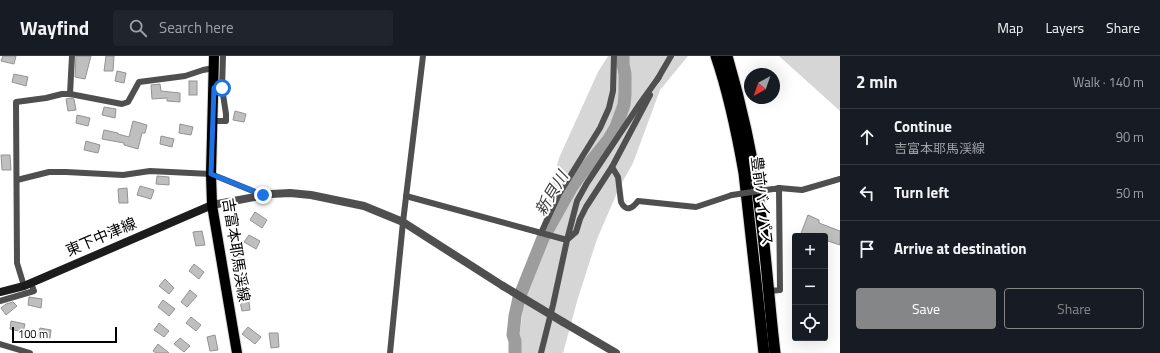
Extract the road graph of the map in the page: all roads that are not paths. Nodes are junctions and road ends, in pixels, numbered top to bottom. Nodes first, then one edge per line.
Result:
1 (72, 56) edge
2 (214, 56) edge
3 (223, 56) edge
4 (423, 56) edge
5 (614, 56) edge
6 (671, 56) edge
7 (716, 56) edge
8 (727, 56) edge
9 (214, 68) junction
10 (659, 77) junction
11 (218, 88) junction
12 (70, 94) junction
13 (612, 167) junction
14 (211, 174) junction
15 (840, 179) edge
16 (17, 180) junction
17 (776, 188) junction
18 (263, 195) junction
19 (406, 196) junction
20 (212, 205) junction
21 (403, 222) junction
22 (541, 233) junction
23 (567, 240) junction
24 (27, 284) junction
25 (1, 290) edge
26 (769, 291) junction
27 (0, 301) edge
28 (0, 344) edge
29 (30, 353) edge
30 (237, 353) edge
31 (390, 353) edge
32 (541, 353) edge
33 (616, 353) edge
34 (764, 353) edge
35 (775, 353) edge

1 - 12 street
2 - 9 main road, 吉富本耶馬渓線
3 - 11 street
4 - 19 street
5 - 22 street
6 - 10 street
7 - 34 highway, 豊前バイパス
8 - 26 highway, 豊前バイパス
9 - 11 main road, 吉富本耶馬渓線
9 - 12 street
10 - 13 street
10 - 23 street
11 - 14 main road, 吉富本耶馬渓線
12 - 16 street
13 - 17 street, bridge
13 - 23 street
14 - 16 street
14 - 18 street
14 - 20 main road, 吉富本耶馬渓線
15 - 17 street
16 - 24 street
17 - 26 street
18 - 20 street
18 - 21 street
19 - 21 street
19 - 22 street
20 - 24 main road, 東下中津線
20 - 30 main road, 吉富本耶馬渓線
21 - 31 street
21 - 33 street, bridge
22 - 23 street
23 - 32 street
24 - 25 main road, 東下中津線
24 - 27 street
26 - 35 highway, 豊前バイパス
28 - 29 street

